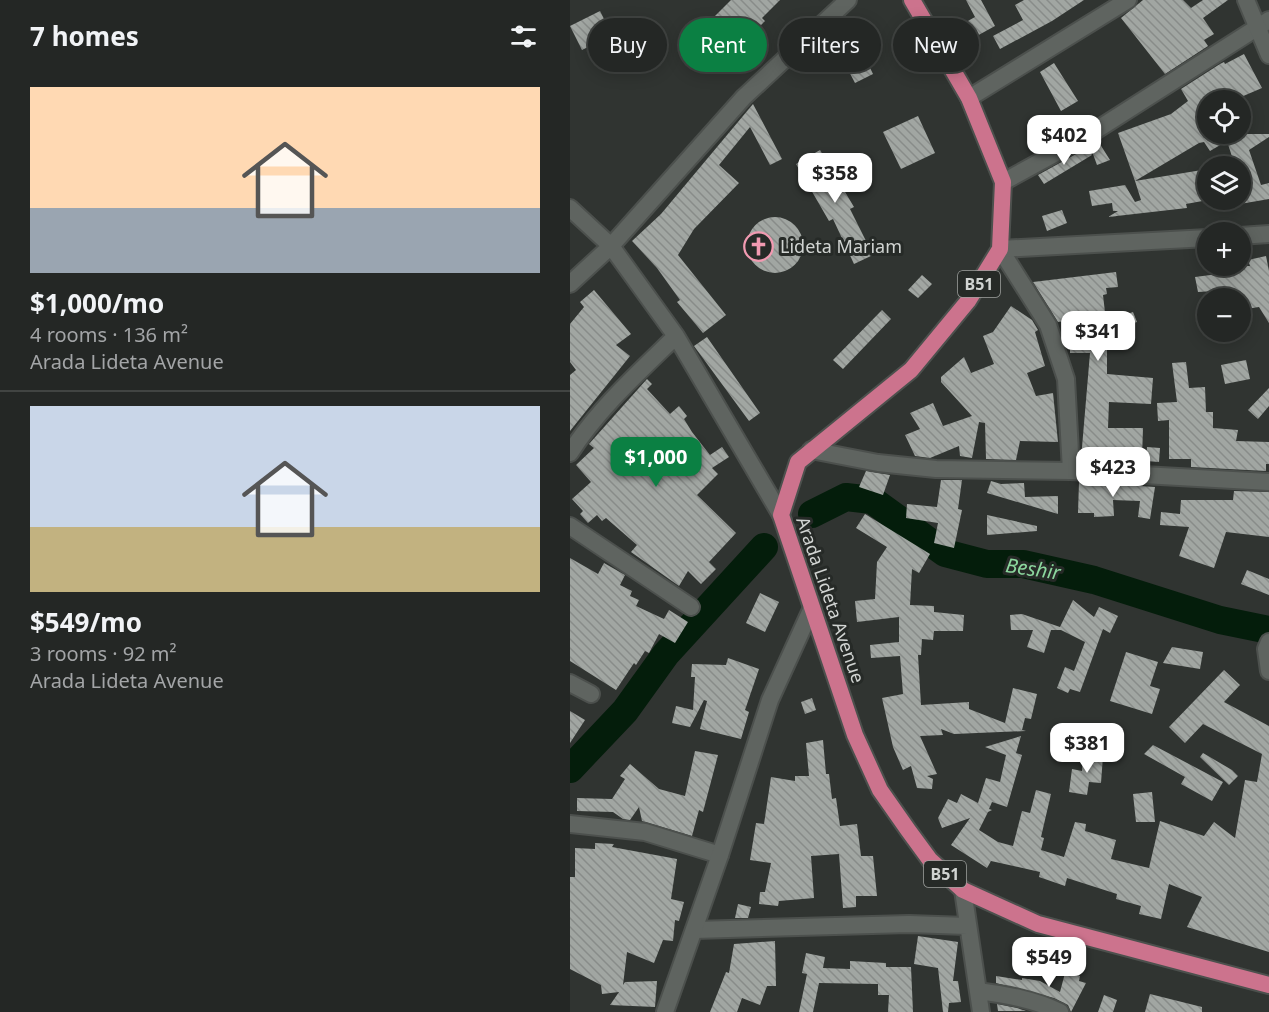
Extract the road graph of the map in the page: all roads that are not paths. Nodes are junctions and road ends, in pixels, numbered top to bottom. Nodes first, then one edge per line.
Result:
1 (848, 0) edge
2 (912, 0) edge
3 (1128, 0) edge
4 (1246, 0) edge
5 (1263, 25) edge
6 (1269, 55) edge
7 (969, 98) junction
8 (1003, 182) junction
9 (570, 208) edge
10 (1269, 234) edge
11 (1251, 235) edge
12 (1197, 239) edge
13 (610, 246) junction
14 (1000, 249) junction
15 (570, 284) edge
16 (676, 336) junction
17 (811, 450) junction
18 (570, 453) edge
19 (1071, 471) junction
20 (1269, 482) edge
21 (781, 515) junction
22 (570, 526) edge
23 (691, 607) dead end
24 (811, 610) junction
25 (1268, 645) edge
26 (1269, 671) edge
27 (570, 683) edge
28 (591, 694) dead end
29 (570, 824) edge
30 (720, 855) junction
31 (963, 890) junction
32 (967, 926) junction
33 (694, 930) junction
34 (1269, 985) edge
35 (978, 991) junction
36 (665, 1012) edge
37 (981, 1012) edge
38 (1060, 1012) edge

1 - 13 street
2 - 7 highway, Arada Lideta Avenue / B51
3 - 7 street
4 - 5 street
5 - 6 street
5 - 8 street
7 - 8 highway, Arada Lideta Avenue / B51
8 - 14 highway, Arada Lideta Avenue / B51
9 - 13 street
10 - 11 street
12 - 14 street
13 - 15 street
13 - 16 street
14 - 17 highway, Arada Lideta Avenue / B51
14 - 19 street
16 - 18 street
16 - 21 street
17 - 19 street
17 - 21 highway, Arada Lideta Avenue / B51
19 - 20 street
21 - 24 highway, Arada Lideta Avenue / B51
22 - 23 street
24 - 30 street
24 - 31 highway, Arada Lideta Avenue / B51
25 - 26 street
27 - 28 street
29 - 30 street
30 - 33 street
31 - 32 street
31 - 34 highway, Arada Lideta Avenue / B51
32 - 33 street
32 - 35 street
33 - 36 street
35 - 37 street
35 - 38 street

